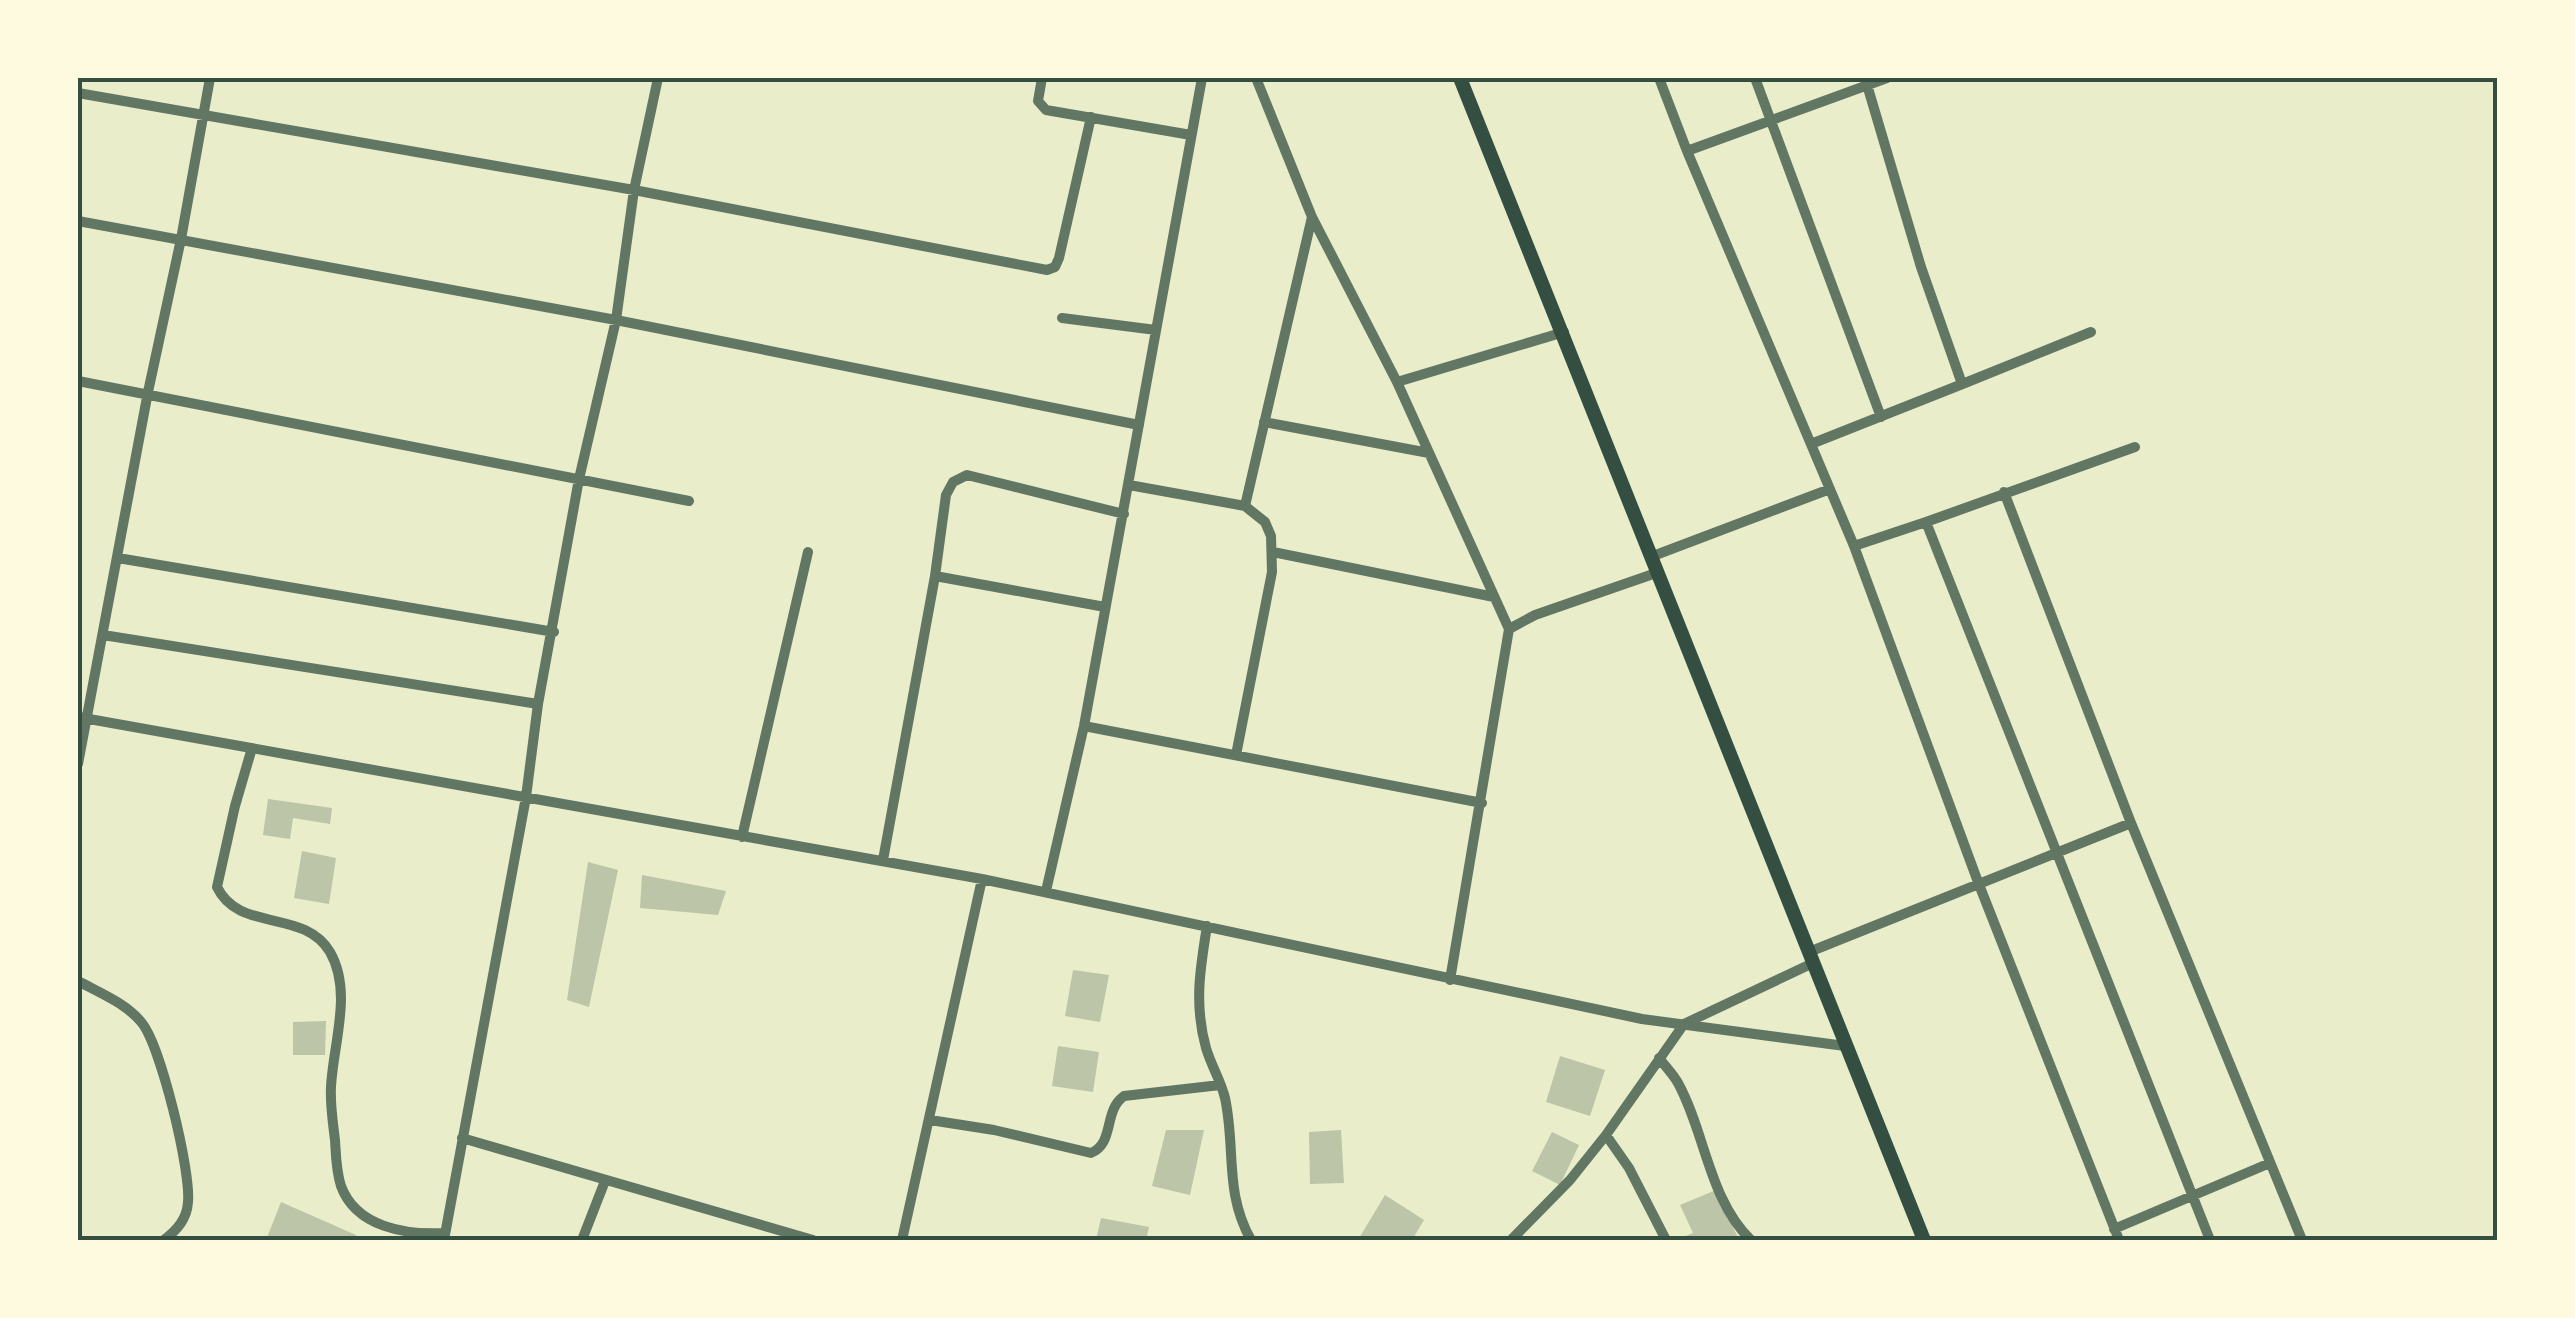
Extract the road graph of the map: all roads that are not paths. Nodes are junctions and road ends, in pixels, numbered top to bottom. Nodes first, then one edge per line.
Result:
1 (210, 78) edge
2 (658, 78) edge
3 (1042, 78) edge
4 (1202, 78) edge
5 (1256, 78) edge
6 (1460, 78) edge
7 (1660, 78) edge
8 (1755, 78) edge
9 (1887, 78) edge
10 (1866, 81) edge
11 (78, 93) edge
12 (205, 114) junction
13 (1091, 118) junction
14 (1771, 118) junction
15 (1191, 135) junction
16 (1687, 151) junction
17 (634, 190) junction
18 (1312, 217) junction
19 (78, 221) edge
20 (182, 239) junction
21 (1062, 318) dead end
22 (616, 320) junction
23 (1156, 330) junction
24 (1564, 332) junction
25 (2091, 332) dead end
26 (78, 381) edge
27 (1396, 382) junction
28 (1960, 385) junction
29 (148, 392) junction
30 (1881, 417) junction
31 (1264, 422) junction
32 (1139, 425) junction
33 (1811, 444) junction
34 (2135, 447) dead end
35 (1429, 453) junction
36 (579, 479) junction
37 (1129, 486) junction
38 (1830, 490) junction
39 (2004, 492) junction
40 (689, 501) dead end
41 (1245, 506) junction
42 (1124, 514) junction
43 (1926, 522) junction
44 (1854, 546) junction
45 (808, 552) dead end
46 (1272, 552) junction
47 (1652, 556) junction
48 (118, 558) junction
49 (1659, 572) junction
50 (935, 576) junction
51 (1494, 597) junction
52 (1104, 607) junction
53 (1508, 629) junction
54 (554, 632) junction
55 (103, 635) junction
56 (538, 704) junction
57 (83, 718) edge
58 (1084, 726) junction
59 (252, 748) junction
60 (1236, 756) junction
61 (78, 764) edge
62 (526, 797) junction
63 (1482, 803) junction
64 (2131, 823) junction
65 (742, 836) junction
66 (2056, 852) junction
67 (883, 860) junction
68 (982, 878) junction
69 (1978, 882) junction
70 (1046, 891) junction
71 (1207, 926) junction
72 (1811, 958) junction
73 (1450, 980) junction
74 (78, 981) edge
75 (1684, 1024) junction
76 (1844, 1046) junction
77 (1659, 1058) junction
78 (1220, 1086) junction
79 (930, 1120) junction
80 (1606, 1135) junction
81 (462, 1138) junction
82 (2270, 1163) junction
83 (605, 1181) junction
84 (2192, 1196) junction
85 (424, 1237) edge
86 (444, 1237) edge
87 (2117, 1237) edge
88 (164, 1240) edge
89 (582, 1240) edge
90 (813, 1240) edge
91 (902, 1240) edge
92 (1251, 1240) edge
93 (1512, 1240) edge
94 (1666, 1240) edge
95 (1750, 1240) edge
96 (1924, 1240) edge
97 (2210, 1240) edge
98 (2302, 1240) edge

1 - 12 street
2 - 17 street
3 - 13 street
4 - 15 street
5 - 18 street
6 - 24 main road
7 - 16 street
8 - 14 street
9 - 10 street
10 - 14 street
10 - 28 street
11 - 12 street
12 - 17 street
12 - 20 street
13 - 15 street
13 - 17 street
14 - 16 street
14 - 30 street
15 - 23 street
16 - 33 street
17 - 22 street
18 - 27 street
18 - 31 street
19 - 20 street
20 - 22 street
20 - 29 street
21 - 23 street
22 - 32 street
22 - 36 street
23 - 32 street
24 - 27 street
24 - 47 main road
25 - 28 street
26 - 29 street
27 - 35 street
28 - 30 street
29 - 36 street
29 - 48 street
30 - 33 street
31 - 35 street
31 - 41 street
32 - 37 street
33 - 38 street
34 - 39 street
35 - 51 street
36 - 40 street
36 - 54 street
37 - 41 street
37 - 42 street
38 - 44 street
38 - 47 street
39 - 43 street
39 - 64 street
41 - 46 street
42 - 50 street
42 - 52 street
43 - 44 street
43 - 66 street
44 - 69 street
45 - 65 street
46 - 51 street
46 - 60 street
47 - 49 main road
48 - 54 street
48 - 55 street
49 - 53 street
49 - 72 main road
50 - 52 street
50 - 67 street
51 - 53 street
52 - 58 street
53 - 63 street
54 - 56 street
55 - 56 street
55 - 57 street
56 - 62 street
57 - 59 street
57 - 61 street
58 - 60 street
58 - 70 street
59 - 62 street
59 - 85 street
60 - 63 street
62 - 65 street
62 - 81 street
63 - 73 street
64 - 66 street
64 - 82 street
65 - 67 street
66 - 69 street
66 - 84 street
67 - 68 street
68 - 70 street
68 - 79 street
69 - 72 street
69 - 87 street
70 - 71 street
71 - 73 street
71 - 78 street
72 - 75 street
72 - 76 main road
73 - 75 street
74 - 88 street
75 - 76 street
75 - 77 street
76 - 96 main road
77 - 80 street
77 - 95 street
78 - 79 street
78 - 92 street
79 - 91 street
80 - 93 street
80 - 94 street
81 - 83 street
81 - 86 street
82 - 84 street
82 - 98 street
83 - 89 street
83 - 90 street
84 - 87 street
84 - 97 street
85 - 86 street

